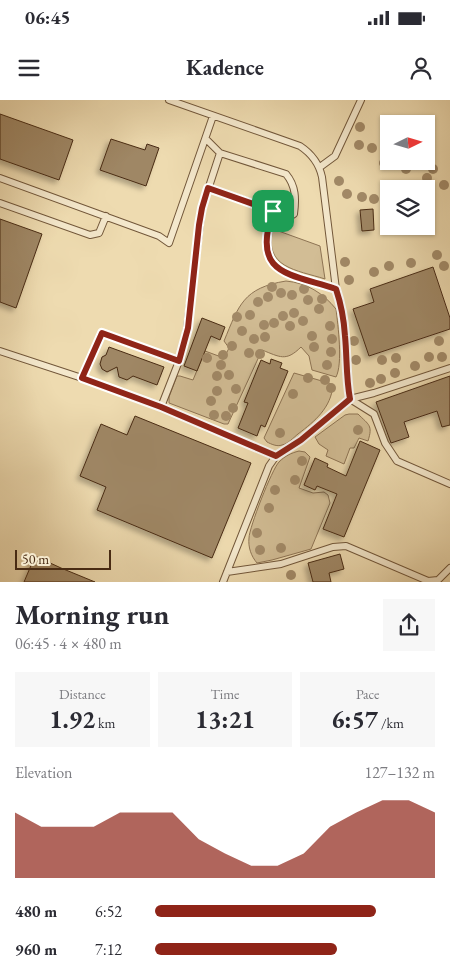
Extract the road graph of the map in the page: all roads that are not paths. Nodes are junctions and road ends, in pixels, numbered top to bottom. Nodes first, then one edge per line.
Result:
1 (169, 100) edge
2 (361, 100) edge
3 (213, 116) junction
4 (206, 139) junction
5 (220, 153) junction
6 (320, 167) junction
7 (0, 178) edge
8 (208, 188) junction
9 (0, 203) edge
10 (273, 211) junction
11 (106, 216) junction
12 (336, 289) junction
13 (0, 351) edge
14 (179, 361) junction
15 (450, 368) edge
16 (82, 378) junction
17 (350, 399) junction
18 (161, 407) junction
19 (276, 456) junction
20 (450, 484) edge
21 (450, 568) edge
22 (227, 572) junction
23 (223, 582) edge

1 - 3 lane
2 - 6 lane
3 - 4 lane
3 - 6 lane
4 - 5 lane
4 - 11 lane
5 - 8 lane
5 - 10 lane
6 - 12 lane
7 - 11 lane
8 - 10 lane
8 - 14 lane
9 - 11 lane
10 - 12 lane
12 - 17 lane
13 - 16 lane
14 - 16 lane
14 - 18 lane
15 - 17 lane
16 - 18 lane
17 - 19 lane
17 - 20 lane
18 - 19 lane
19 - 22 lane
21 - 22 lane
22 - 23 lane

